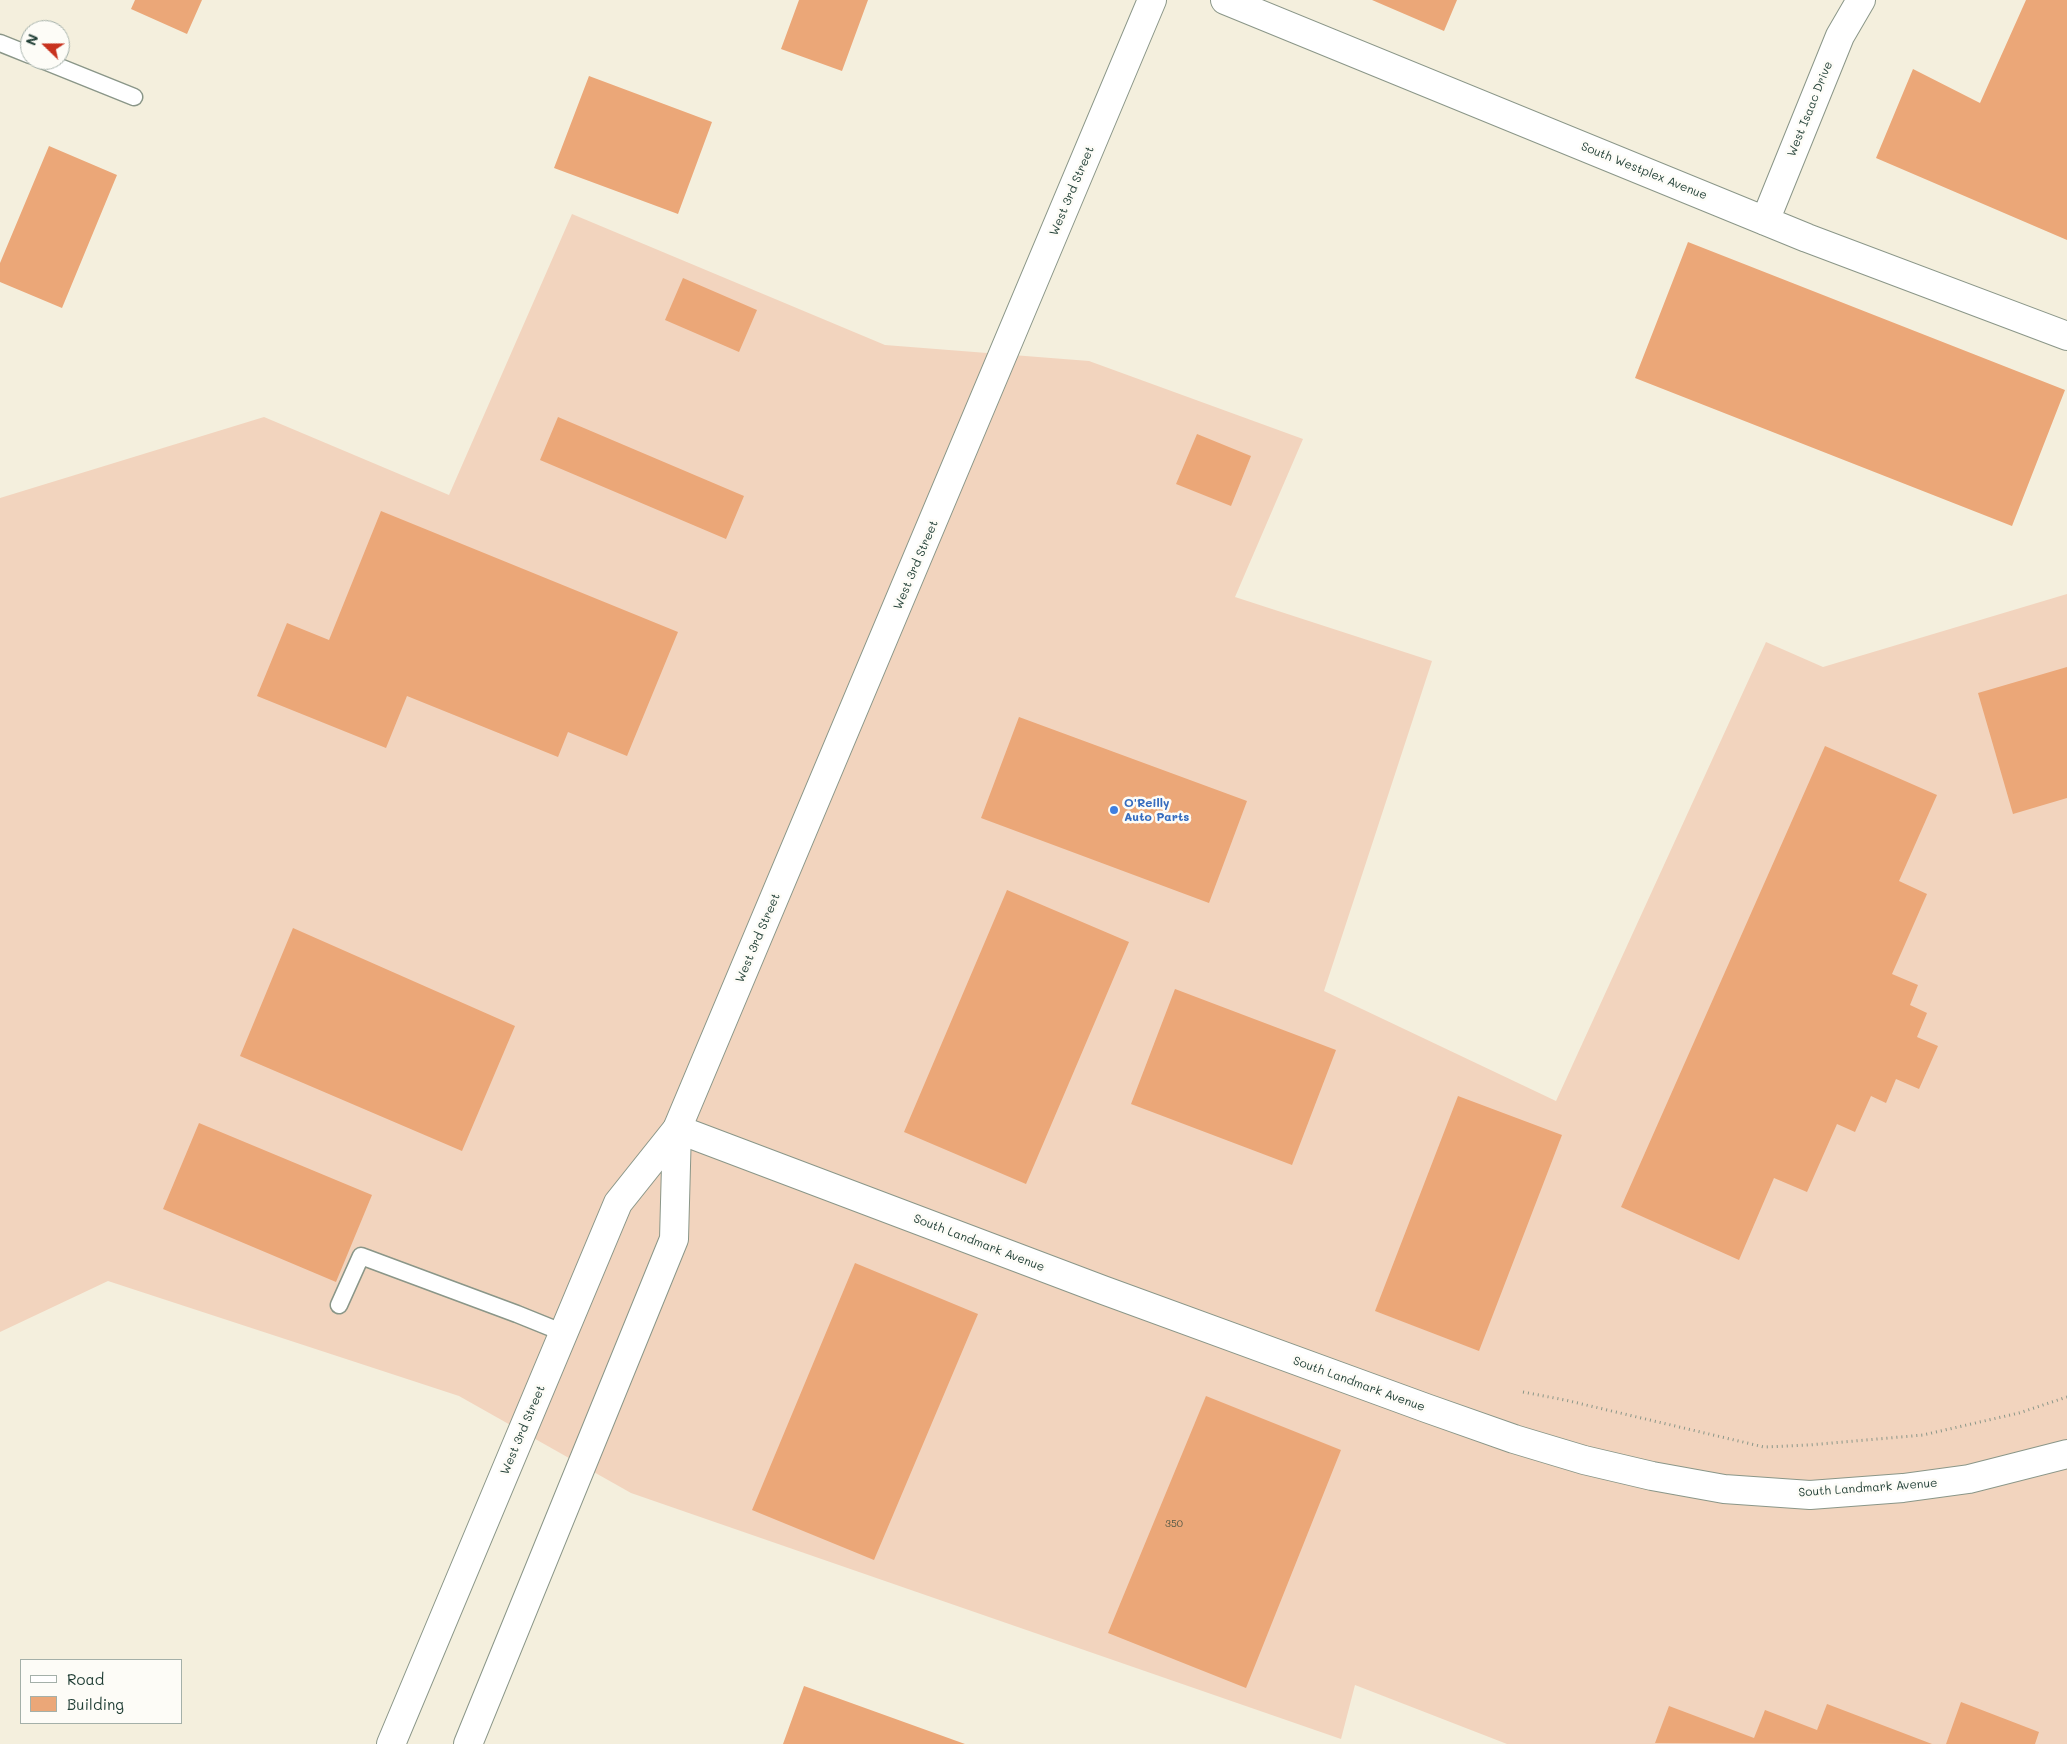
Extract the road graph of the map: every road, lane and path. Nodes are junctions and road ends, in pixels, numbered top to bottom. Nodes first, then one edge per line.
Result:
1 (1152, 0) edge
2 (1224, 0) edge
3 (1861, 0) edge
4 (0, 43) edge
5 (20, 51) edge
6 (67, 70) edge
7 (134, 97) dead end
8 (1765, 220) junction
9 (2067, 336) edge
10 (677, 1128) junction
11 (339, 1305) dead end
12 (564, 1333) junction
13 (1523, 1392) dead end
14 (2067, 1396) edge
15 (2067, 1454) edge
16 (391, 1744) edge
17 (468, 1744) edge

1 - 10 street, West 3rd Street
2 - 8 street, South Westplex Avenue
3 - 8 street, West Isaac Drive
4 - 5 lane
6 - 7 lane
8 - 9 street, South Westplex Avenue
10 - 12 street, West 3rd Street
10 - 15 street, South Landmark Avenue
10 - 17 street, West 3rd Street
11 - 12 lane
12 - 16 street, West 3rd Street
13 - 14 path

